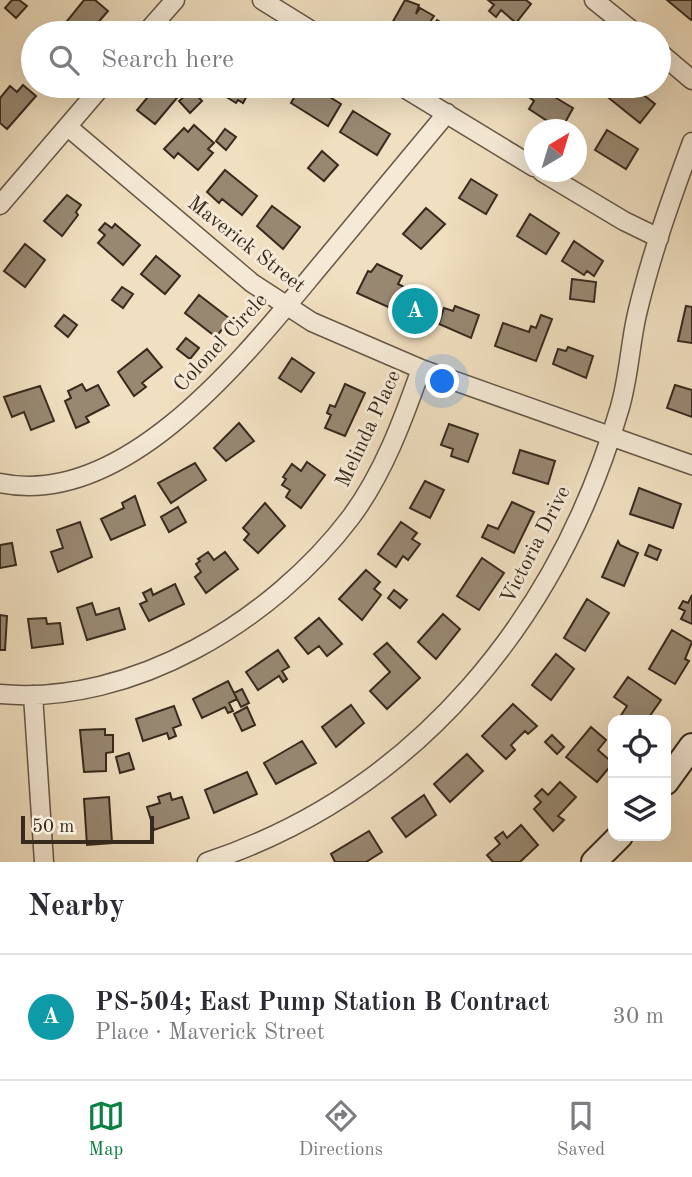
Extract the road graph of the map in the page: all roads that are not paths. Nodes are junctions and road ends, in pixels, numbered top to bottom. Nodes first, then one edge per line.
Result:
1 (175, 0) edge
2 (262, 0) edge
3 (594, 0) edge
4 (157, 21) edge
5 (296, 21) edge
6 (620, 21) edge
7 (671, 62) edge
8 (692, 80) edge
9 (92, 98) edge
10 (421, 98) edge
11 (447, 113) junction
12 (68, 127) junction
13 (692, 142) edge
14 (524, 161) edge
15 (559, 182) edge
16 (0, 205) edge
17 (659, 238) junction
18 (285, 307) junction
19 (421, 369) junction
20 (610, 435) junction
21 (692, 465) edge
22 (0, 483) edge
23 (0, 694) edge
24 (33, 695) junction
25 (692, 746) edge
26 (669, 778) edge
27 (615, 841) edge
28 (44, 862) edge
29 (207, 862) edge
30 (594, 862) edge

1 - 4 street
2 - 5 street
3 - 6 street
7 - 8 street
9 - 12 street
10 - 11 street
11 - 14 street
11 - 18 street, Colonel Circle
12 - 16 street
12 - 18 street, Maverick Street
13 - 17 street, Victoria Drive
15 - 17 street
17 - 20 street, Victoria Drive
18 - 19 street, Maverick Street
18 - 22 street, Colonel Circle
19 - 20 street, Maverick Street
19 - 24 street, Melinda Place
20 - 21 street, Maverick Street
20 - 29 street, Victoria Drive
23 - 24 street, Melinda Place
24 - 28 street
25 - 26 main road
27 - 30 main road

